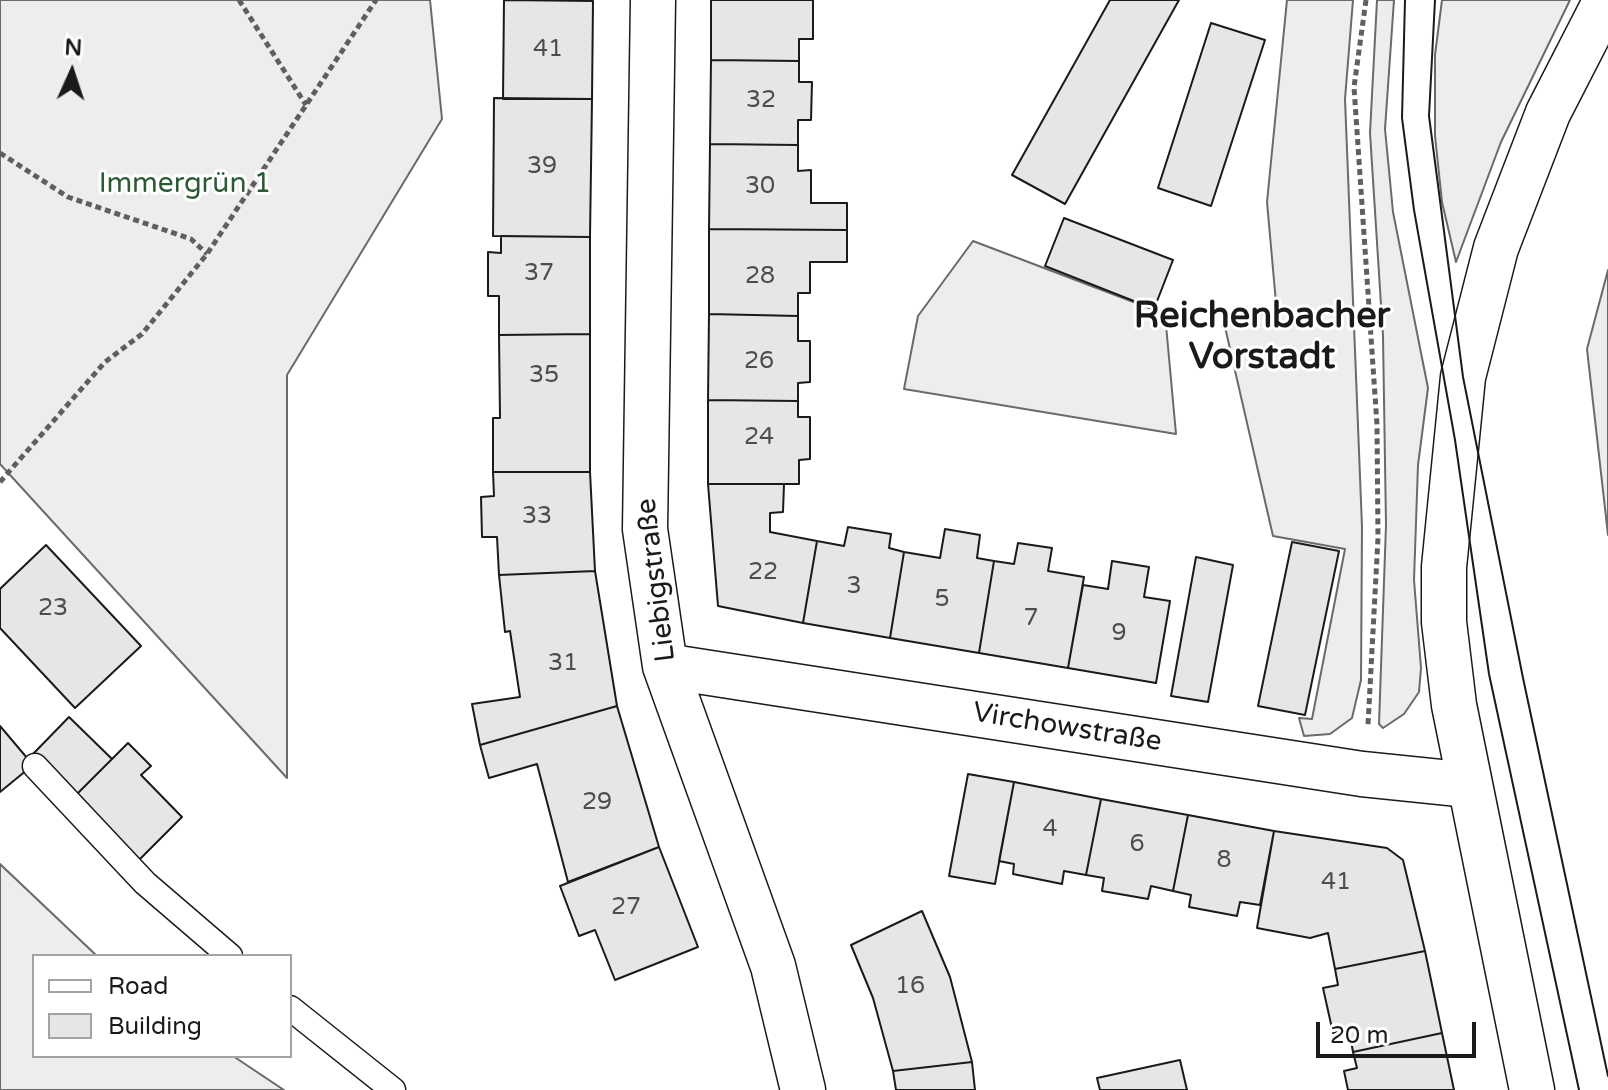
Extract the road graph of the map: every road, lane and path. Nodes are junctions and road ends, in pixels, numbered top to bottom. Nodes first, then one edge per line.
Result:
1 (239, 0) edge
2 (376, 0) edge
3 (653, 0) edge
4 (1366, 0) edge
5 (1606, 0) edge
6 (306, 105) junction
7 (0, 153) edge
8 (207, 254) junction
9 (0, 482) edge
10 (665, 666) junction
11 (35, 766) dead end
12 (1362, 774) junction
13 (1469, 785) junction
14 (228, 954) edge
15 (292, 1010) edge
16 (393, 1090) edge
17 (803, 1090) edge
18 (1532, 1090) edge

1 - 6 path
2 - 6 path
3 - 10 street, Liebigstraße
4 - 12 path
5 - 13 street
6 - 8 path
7 - 8 path
8 - 9 path
10 - 12 street, Virchowstraße
10 - 17 street, Liebigstraße
11 - 14 lane
12 - 13 street, Virchowstraße
13 - 18 street
15 - 16 lane

